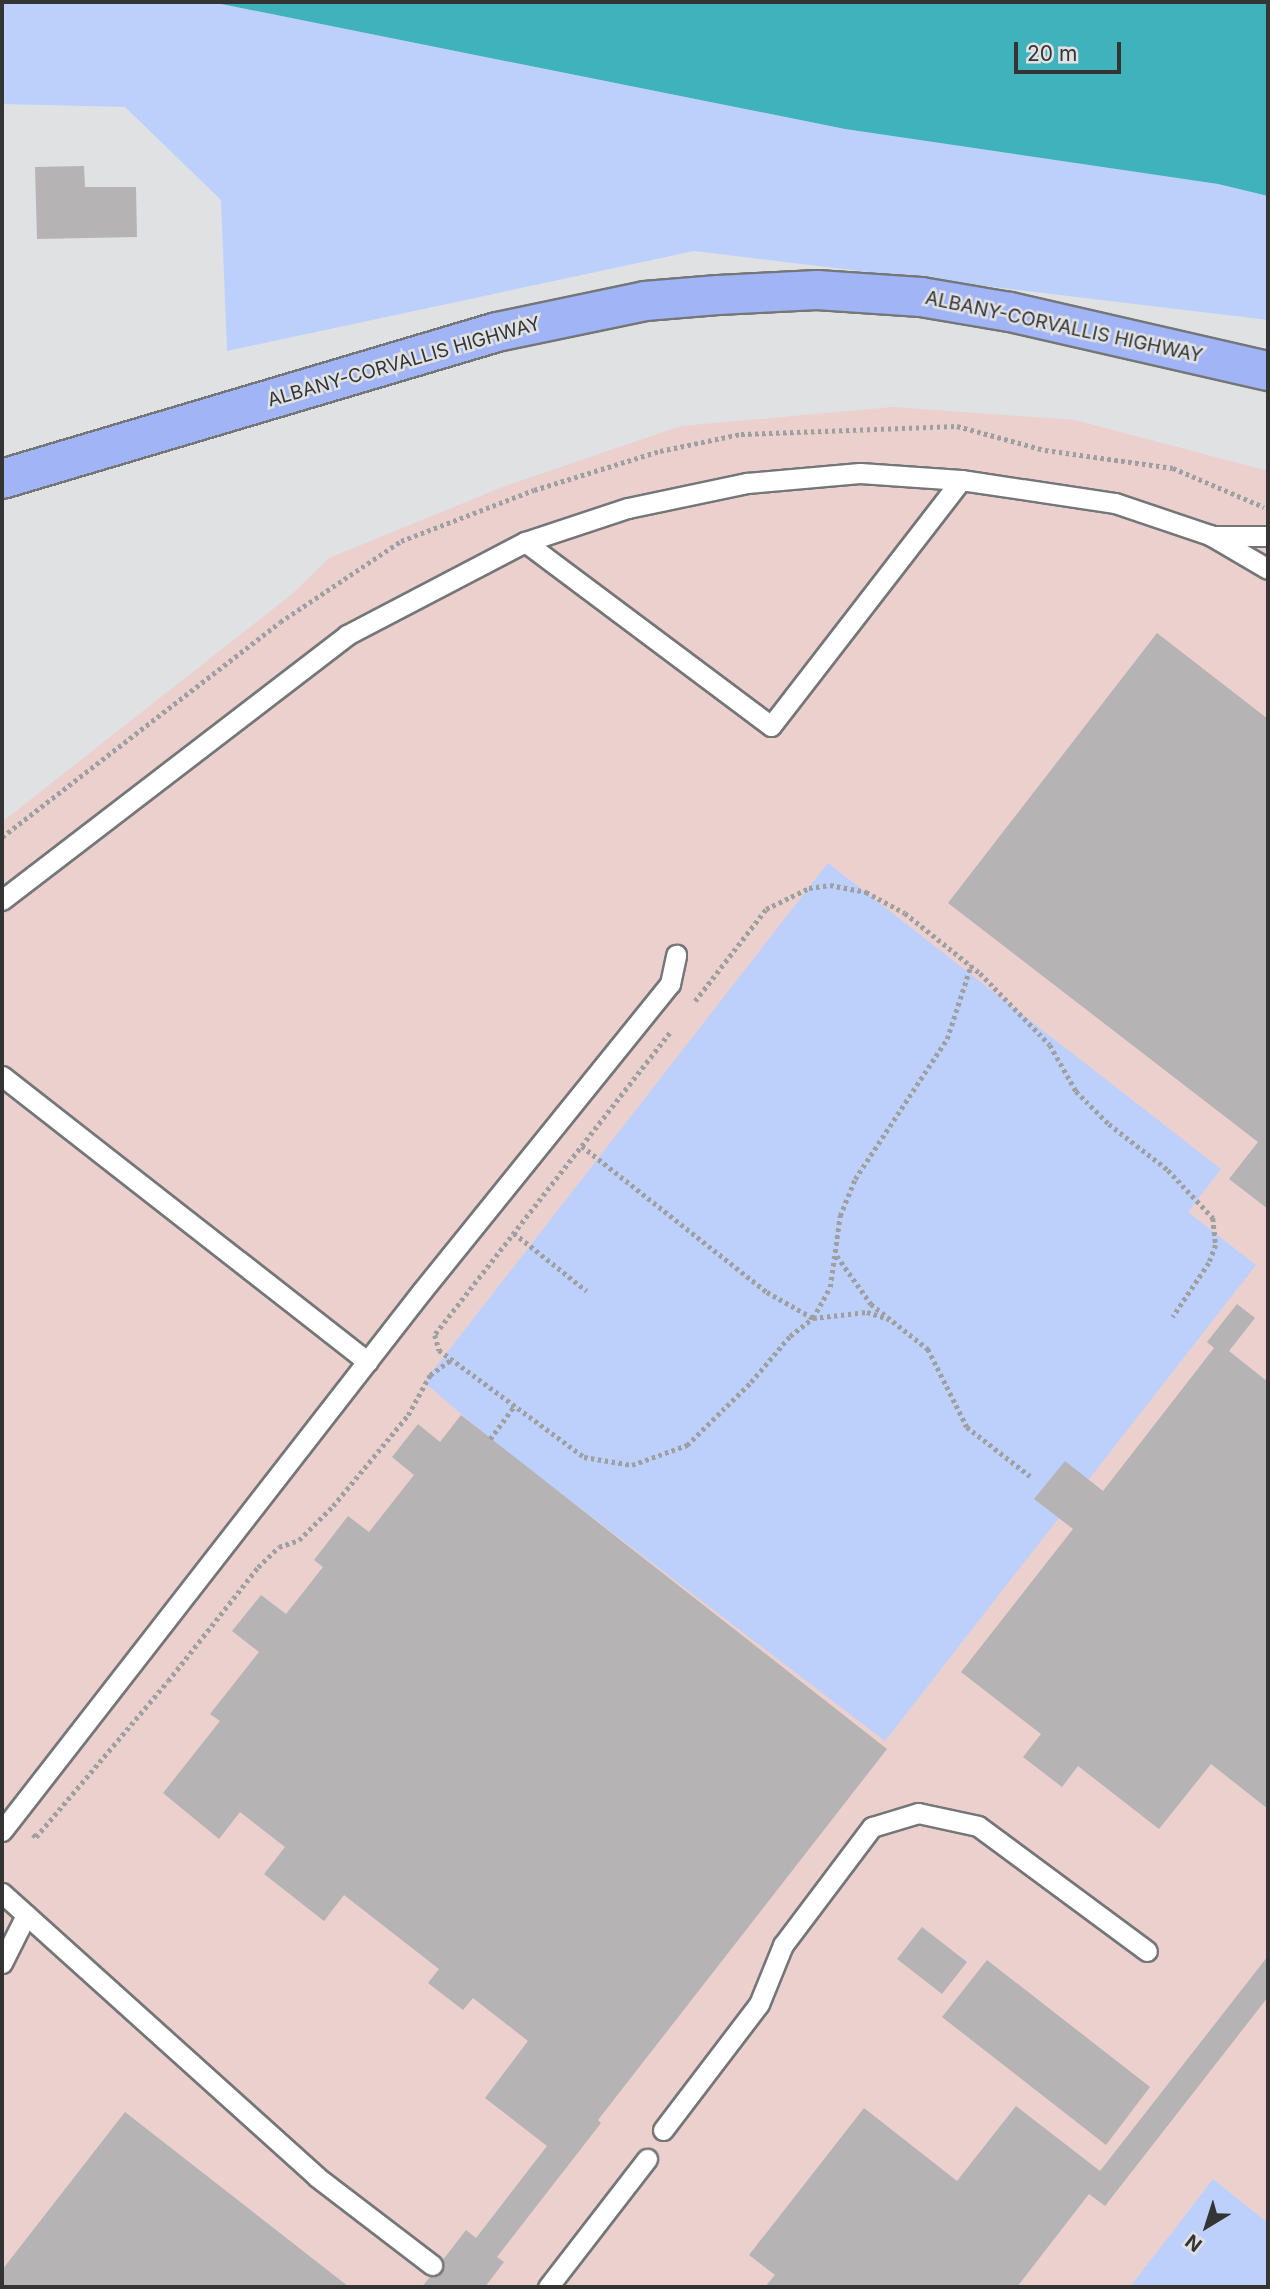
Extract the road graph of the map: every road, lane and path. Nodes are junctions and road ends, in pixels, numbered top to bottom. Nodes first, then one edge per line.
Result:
1 (1268, 371) edge
2 (2, 479) edge
3 (961, 480) junction
4 (1210, 536) junction
5 (1268, 537) edge
6 (525, 542) junction
7 (1268, 569) edge
8 (2, 900) edge
9 (676, 955) dead end
10 (971, 965) junction
11 (689, 1009) dead end
12 (673, 1030) dead end
13 (2, 1076) edge
14 (582, 1146) junction
15 (514, 1233) junction
16 (837, 1256) junction
17 (587, 1290) dead end
18 (1173, 1317) dead end
19 (813, 1318) junction
20 (889, 1319) junction
21 (452, 1359) junction
22 (368, 1362) junction
23 (516, 1405) junction
24 (489, 1438) dead end
25 (1030, 1476) dead end
26 (7, 1824) edge
27 (2, 1893) edge
28 (26, 1915) junction
29 (1147, 1951) dead end
30 (2, 1963) edge
31 (663, 2130) dead end
32 (647, 2159) dead end
33 (432, 2265) dead end
34 (548, 2287) edge

1 - 2 highway, ALBANY-CORVALLIS HIGHWAY
3 - 4 lane
3 - 6 lane
3 - 6 lane
4 - 5 lane
4 - 7 lane
6 - 8 lane
9 - 22 lane
10 - 11 path
10 - 16 path
10 - 18 path
12 - 14 path
13 - 22 lane
14 - 15 path
14 - 19 path
15 - 17 path
15 - 21 path
16 - 19 path
16 - 20 path
19 - 20 path
19 - 23 path
20 - 25 path
21 - 23 path
21 - 26 path
22 - 26 lane
23 - 24 path
27 - 28 lane
28 - 30 lane
28 - 33 lane
29 - 31 lane
32 - 34 lane

